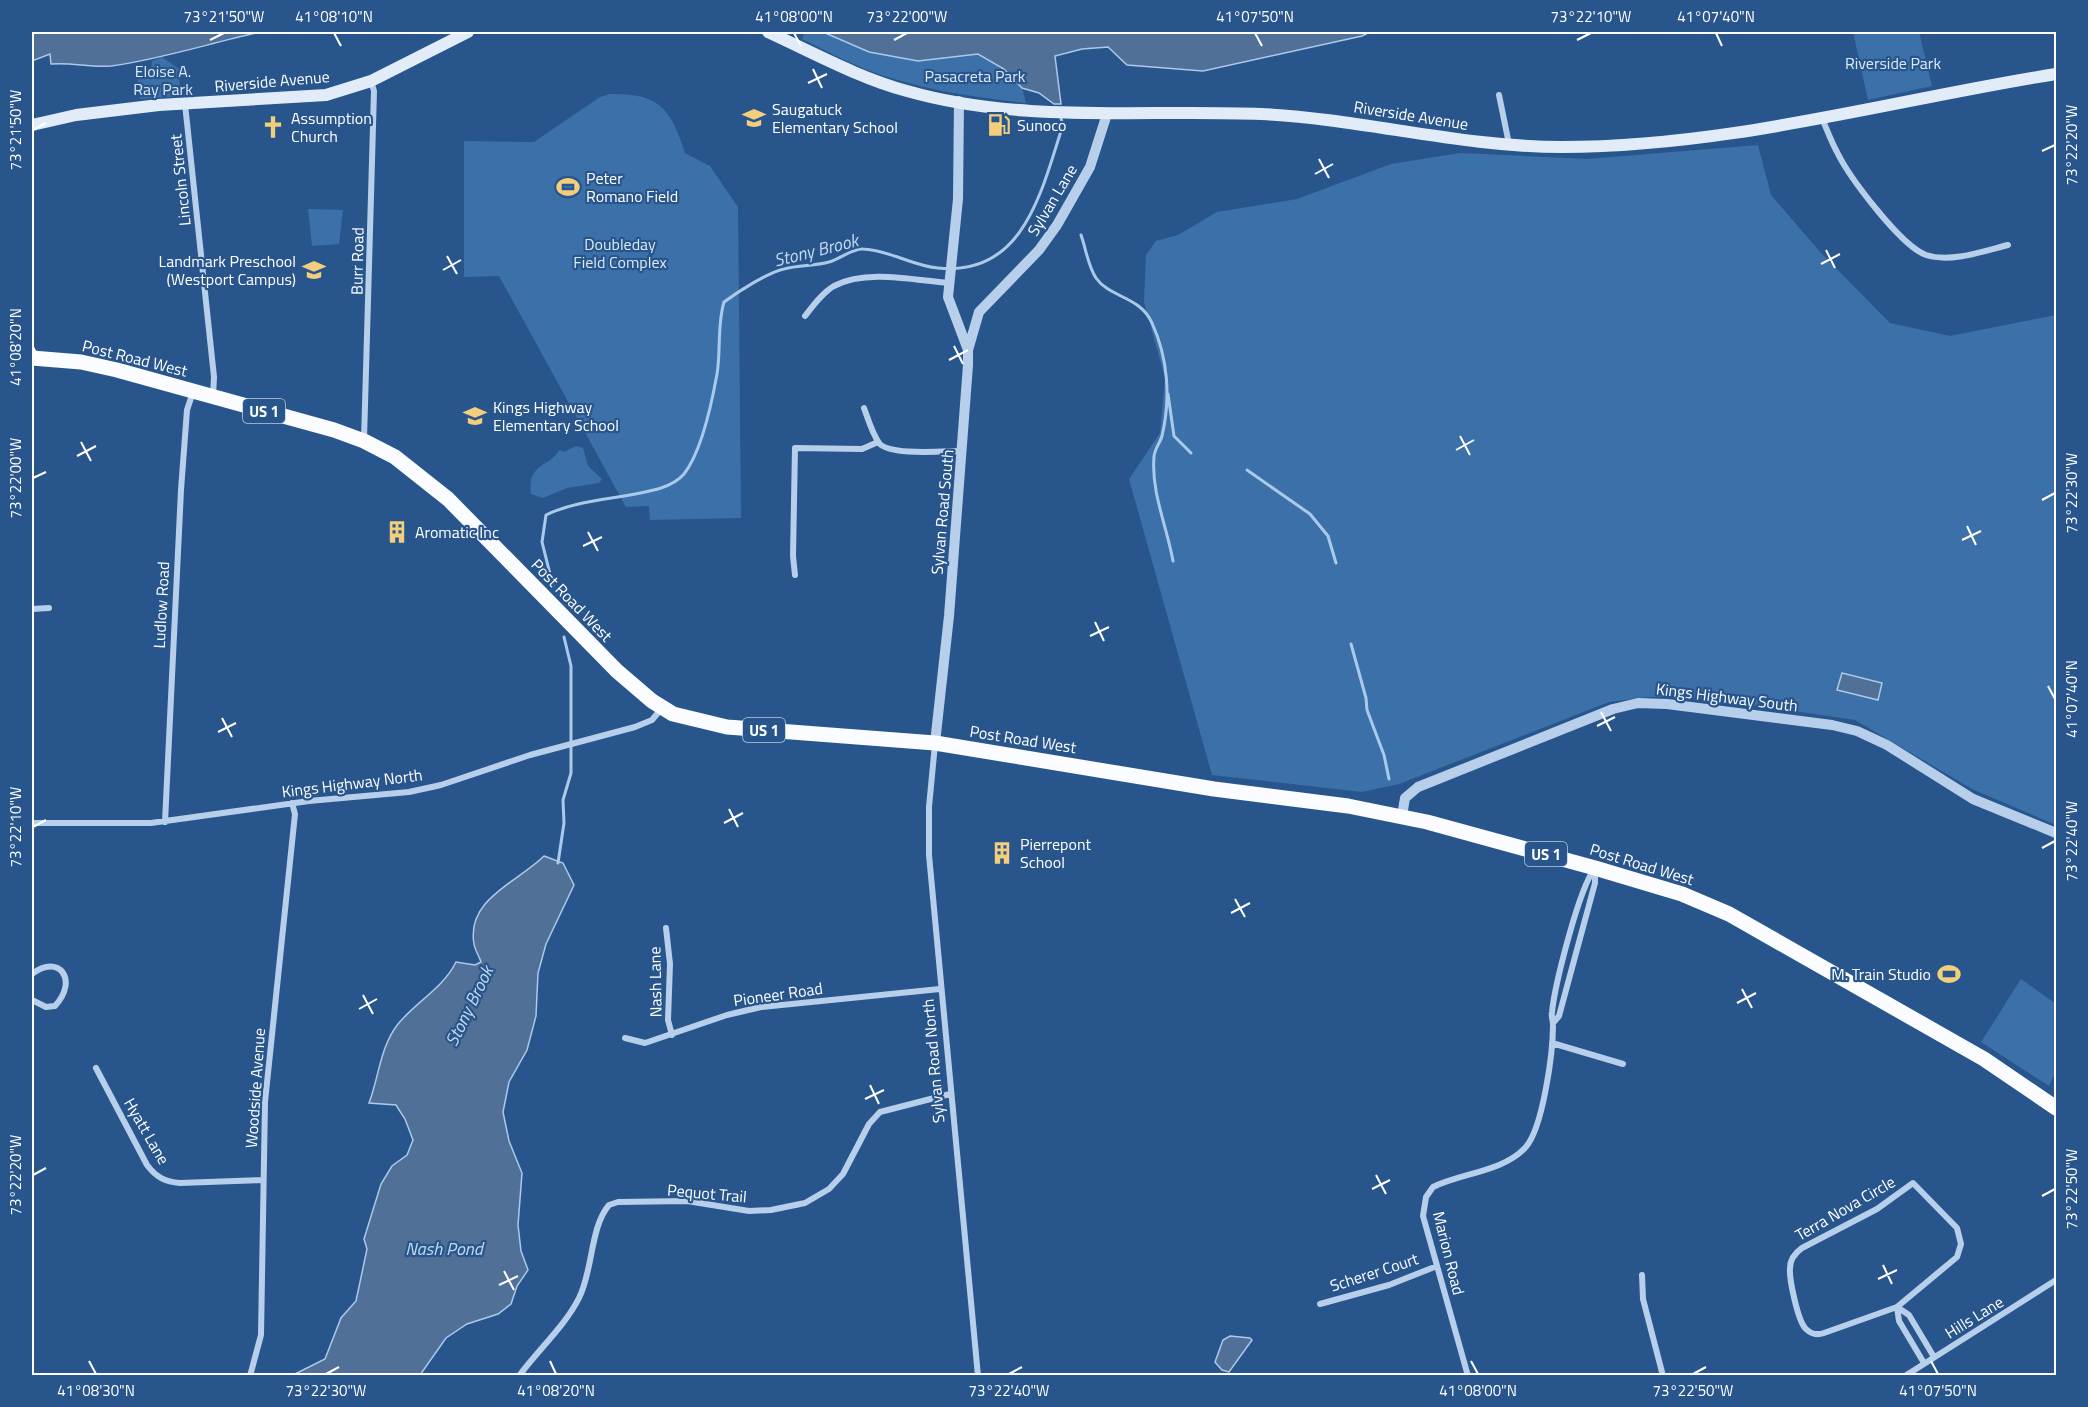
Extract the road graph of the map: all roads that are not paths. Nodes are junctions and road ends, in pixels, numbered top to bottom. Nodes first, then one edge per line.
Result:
1 (468, 32) edge
2 (768, 32) edge
3 (2056, 74) edge
4 (371, 81) junction
5 (1499, 94) dead end
6 (959, 101) junction
7 (185, 104) junction
8 (1107, 114) junction
9 (1822, 118) junction
10 (32, 125) edge
11 (1509, 145) junction
12 (2008, 245) dead end
13 (948, 282) junction
14 (979, 312) junction
15 (805, 316) dead end
16 (968, 350) junction
17 (32, 358) edge
18 (193, 391) junction
19 (213, 397) junction
20 (864, 408) dead end
21 (364, 441) junction
22 (878, 441) junction
23 (962, 451) junction
24 (795, 575) dead end
25 (49, 608) dead end
26 (32, 609) edge
27 (662, 708) junction
28 (935, 743) junction
29 (292, 803) junction
30 (1402, 816) junction
31 (165, 822) junction
32 (32, 823) edge
33 (2056, 833) edge
34 (1595, 868) junction
35 (666, 928) dead end
36 (32, 974) edge
37 (940, 989) junction
38 (32, 1000) edge
39 (672, 1035) junction
40 (625, 1038) dead end
41 (1552, 1043) junction
42 (1623, 1064) dead end
43 (96, 1068) dead end
44 (950, 1094) junction
45 (2056, 1108) edge
46 (263, 1180) junction
47 (1437, 1266) junction
48 (1642, 1275) dead end
49 (2056, 1280) edge
50 (1320, 1304) dead end
51 (1897, 1307) junction
52 (1934, 1357) junction
53 (1924, 1363) junction
54 (250, 1376) edge
55 (519, 1376) edge
56 (978, 1376) edge
57 (1468, 1376) edge
58 (1663, 1376) edge
59 (1905, 1376) edge

1 - 4 main road, Riverside Avenue
2 - 6 main road, Riverside Avenue
3 - 9 main road, Riverside Avenue
4 - 7 main road, Riverside Avenue
4 - 21 street, Burr Road
5 - 11 street
6 - 8 main road, Riverside Avenue
6 - 13 street, Sylvan Road South
7 - 10 main road, Riverside Avenue
7 - 19 street, Lincoln Street
8 - 11 main road, Riverside Avenue
8 - 14 street, Sylvan Lane
9 - 11 main road, Riverside Avenue
9 - 12 street
13 - 14 street, Sylvan Road South
13 - 15 street
13 - 16 street, Sylvan Road South
14 - 16 street, Sylvan Lane
16 - 23 street, Sylvan Road South
17 - 18 main road, Post Road West / US 1
18 - 19 main road, Post Road West / US 1
18 - 31 street, Ludlow Road
19 - 21 main road, Post Road West / US 1
20 - 22 street
21 - 27 main road, Post Road West / US 1
22 - 23 street
22 - 24 street
23 - 28 street, Sylvan Road South
25 - 26 street
27 - 28 main road, Post Road West / US 1
27 - 29 street, Kings Highway North
28 - 30 main road, Post Road West / US 1
28 - 37 street, Sylvan Road North
29 - 31 street, Kings Highway North
29 - 46 street, Woodside Avenue
30 - 33 street, Kings Highway South
30 - 34 main road, Post Road West / US 1
31 - 32 street, Kings Highway North
34 - 41 street, Marion Road
34 - 45 main road, Post Road West / US 1
35 - 39 street, Nash Lane
36 - 38 street
37 - 39 street, Pioneer Road
37 - 44 street, Sylvan Road North
39 - 40 street, Pioneer Road
41 - 42 street
41 - 47 street, Marion Road
43 - 46 street, Hyatt Lane
44 - 55 street, Pequot Trail
44 - 56 street, Sylvan Road North
46 - 54 street, Woodside Avenue
47 - 50 street, Scherer Court
47 - 57 street, Marion Road
48 - 58 street
49 - 52 street, Hills Lane
51 - 51 street, Terra Nova Circle
51 - 52 street
51 - 53 street
52 - 53 street, Hills Lane
53 - 59 street, Hills Lane

